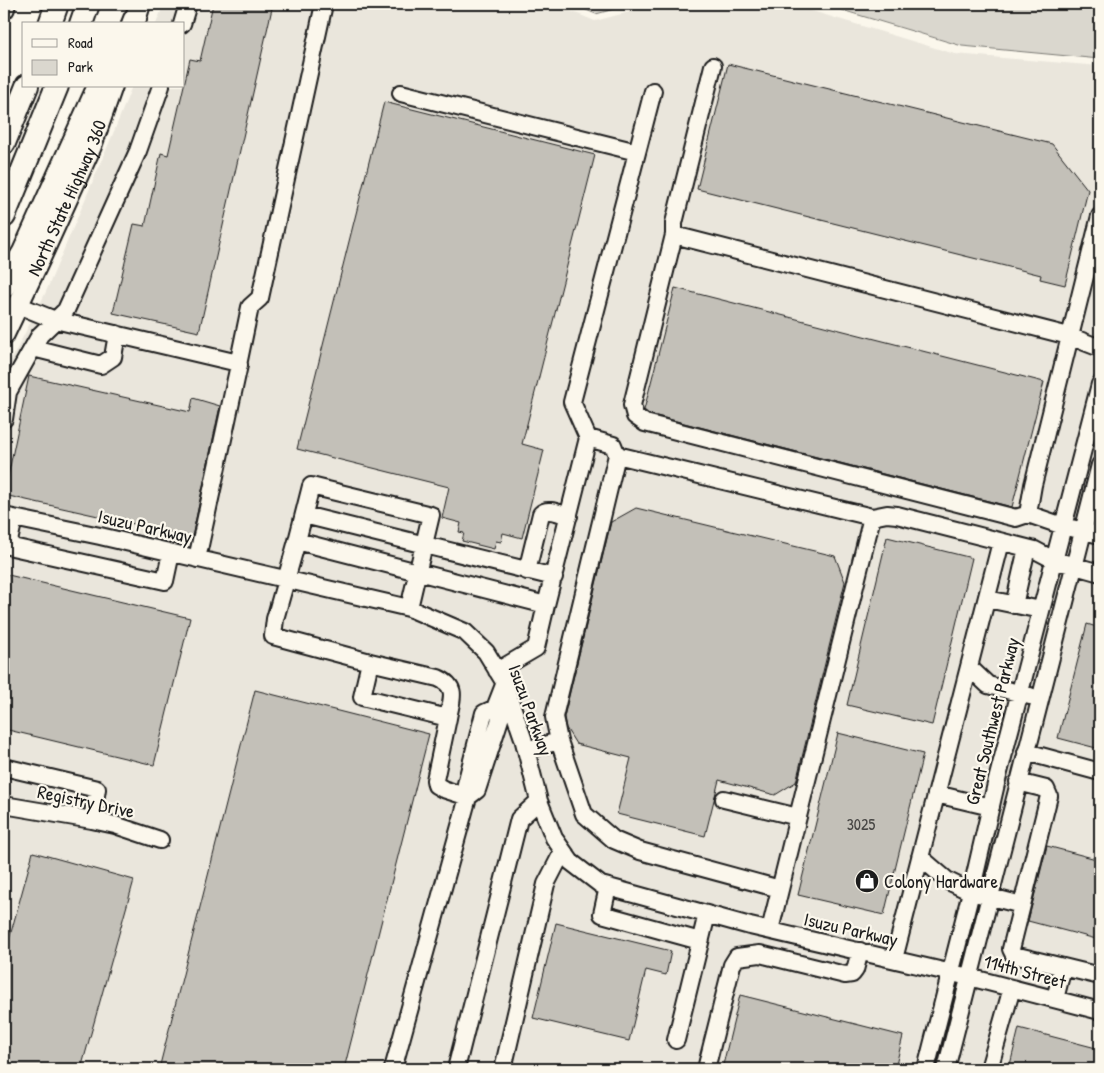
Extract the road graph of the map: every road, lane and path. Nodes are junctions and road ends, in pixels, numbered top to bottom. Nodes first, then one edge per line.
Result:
1 (5, 4) edge
2 (57, 4) edge
3 (88, 4) edge
4 (188, 4) edge
5 (324, 4) edge
6 (4, 8) edge
7 (51, 22) edge
8 (82, 22) edge
9 (183, 22) edge
10 (713, 66) dead end
11 (26, 88) edge
12 (56, 88) edge
13 (98, 88) edge
14 (111, 88) edge
15 (160, 88) edge
16 (653, 91) dead end
17 (401, 93) dead end
18 (4, 143) edge
19 (637, 152) junction
20 (4, 216) edge
21 (1100, 216) edge
22 (674, 235) junction
23 (4, 286) edge
24 (18, 305) junction
25 (55, 320) junction
26 (4, 334) edge
27 (117, 334) junction
28 (1069, 336) junction
29 (33, 348) junction
30 (1100, 348) edge
31 (238, 364) junction
32 (1100, 384) edge
33 (4, 419) edge
34 (588, 438) junction
35 (617, 455) junction
36 (1100, 465) edge
37 (1028, 514) junction
38 (304, 515) junction
39 (569, 516) junction
40 (9, 517) edge
41 (872, 517) junction
42 (1063, 526) junction
43 (1083, 532) junction
44 (1100, 536) edge
45 (297, 541) junction
46 (1001, 542) junction
47 (424, 545) junction
48 (1027, 548) junction
49 (171, 553) junction
50 (198, 559) junction
51 (1054, 560) junction
52 (1074, 566) junction
53 (527, 571) junction
54 (418, 573) junction
55 (1100, 573) edge
56 (554, 577) junction
57 (287, 580) junction
58 (987, 599) junction
59 (546, 605) junction
60 (1014, 605) junction
61 (409, 608) junction
62 (1041, 610) junction
63 (370, 662) junction
64 (969, 667) junction
65 (501, 678) junction
66 (1020, 694) junction
67 (1040, 699) junction
68 (448, 718) junction
69 (559, 741) junction
70 (526, 750) junction
71 (1026, 752) junction
72 (4, 767) edge
73 (1100, 772) edge
74 (1018, 782) junction
75 (936, 794) junction
76 (468, 798) junction
77 (724, 799) dead end
78 (539, 801) junction
79 (4, 807) edge
80 (991, 807) junction
81 (798, 817) junction
82 (92, 820) junction
83 (160, 840) dead end
84 (563, 851) junction
85 (920, 857) junction
86 (608, 887) junction
87 (780, 889) junction
88 (971, 892) junction
89 (989, 897) junction
90 (1022, 905) junction
91 (707, 914) junction
92 (775, 932) junction
93 (700, 941) junction
94 (860, 952) junction
95 (775, 958) junction
96 (894, 959) junction
97 (1063, 967) junction
98 (951, 973) junction
99 (1100, 976) edge
100 (969, 977) junction
101 (1012, 988) junction
102 (1054, 1000) junction
103 (1100, 1011) edge
104 (676, 1040) dead end
105 (393, 1069) edge
106 (456, 1069) edge
107 (503, 1069) edge
108 (706, 1069) edge
109 (926, 1069) edge
110 (946, 1069) edge
111 (989, 1069) edge

1 - 6 main road
2 - 7 highway
3 - 8 highway
4 - 9 street
5 - 31 street
10 - 22 street
11 - 18 highway
12 - 20 highway
13 - 23 highway
14 - 24 main road, North State Highway 360
15 - 25 street
16 - 19 street
17 - 19 street
19 - 34 street
21 - 28 street
22 - 28 street
22 - 37 street
24 - 25 street
24 - 26 main road, North State Highway 360
25 - 27 street
25 - 29 street
27 - 29 street
27 - 31 street
28 - 30 street
28 - 37 street
29 - 33 street
31 - 50 street
32 - 42 street, Great Southwest Parkway
34 - 35 street
34 - 39 street
35 - 41 street
35 - 69 street
36 - 43 street
37 - 42 street
38 - 45 street
38 - 47 street
38 - 47 street
39 - 53 street
39 - 56 street
40 - 49 street, Isuzu Parkway
40 - 49 street
41 - 46 street
41 - 81 street
42 - 43 street
42 - 51 street, Great Southwest Parkway
43 - 44 street
43 - 52 street
45 - 54 street
45 - 57 street
46 - 48 street
46 - 58 street
47 - 53 street
47 - 54 street
48 - 51 street
48 - 60 street
49 - 50 street, Isuzu Parkway
50 - 57 street, Isuzu Parkway
51 - 52 street
51 - 62 street, Great Southwest Parkway
52 - 55 street
52 - 67 street
53 - 56 street
54 - 59 street
54 - 61 street
56 - 59 street
57 - 61 street, Isuzu Parkway
57 - 63 street
58 - 60 street
58 - 64 street
59 - 65 street
60 - 62 street
61 - 65 street, Isuzu Parkway
62 - 66 street, Great Southwest Parkway
63 - 68 street
63 - 68 street
64 - 66 street
64 - 75 street
65 - 70 street, Isuzu Parkway
65 - 76 street
66 - 67 street
66 - 80 street, Great Southwest Parkway
67 - 71 street
68 - 76 street
69 - 70 street
69 - 87 street
70 - 78 street, Isuzu Parkway
71 - 73 street
71 - 74 street
72 - 82 street
74 - 89 street
74 - 90 street
75 - 80 street
75 - 85 street
76 - 105 street
77 - 81 street
78 - 84 street, Isuzu Parkway
78 - 106 street
79 - 82 street, Registry Drive
80 - 88 street, Great Southwest Parkway
81 - 87 street
82 - 83 street, Registry Drive
84 - 86 street, Isuzu Parkway
84 - 107 street
85 - 88 street
85 - 96 street
86 - 91 street, Isuzu Parkway
86 - 93 street
87 - 92 street
88 - 89 street
88 - 98 street, Great Southwest Parkway
89 - 90 street
89 - 100 street
90 - 97 street
91 - 92 street, Isuzu Parkway
91 - 93 street
92 - 94 street, Isuzu Parkway
92 - 95 street
93 - 104 street
94 - 95 street
94 - 96 street, Isuzu Parkway
95 - 108 street
96 - 98 street, Isuzu Parkway
97 - 99 street
97 - 102 street
98 - 100 street, Isuzu Parkway
98 - 109 street, Great Southwest Parkway
100 - 101 street, 114th Street
100 - 110 street
101 - 102 street, 114th Street
101 - 111 street
102 - 103 street, 114th Street

